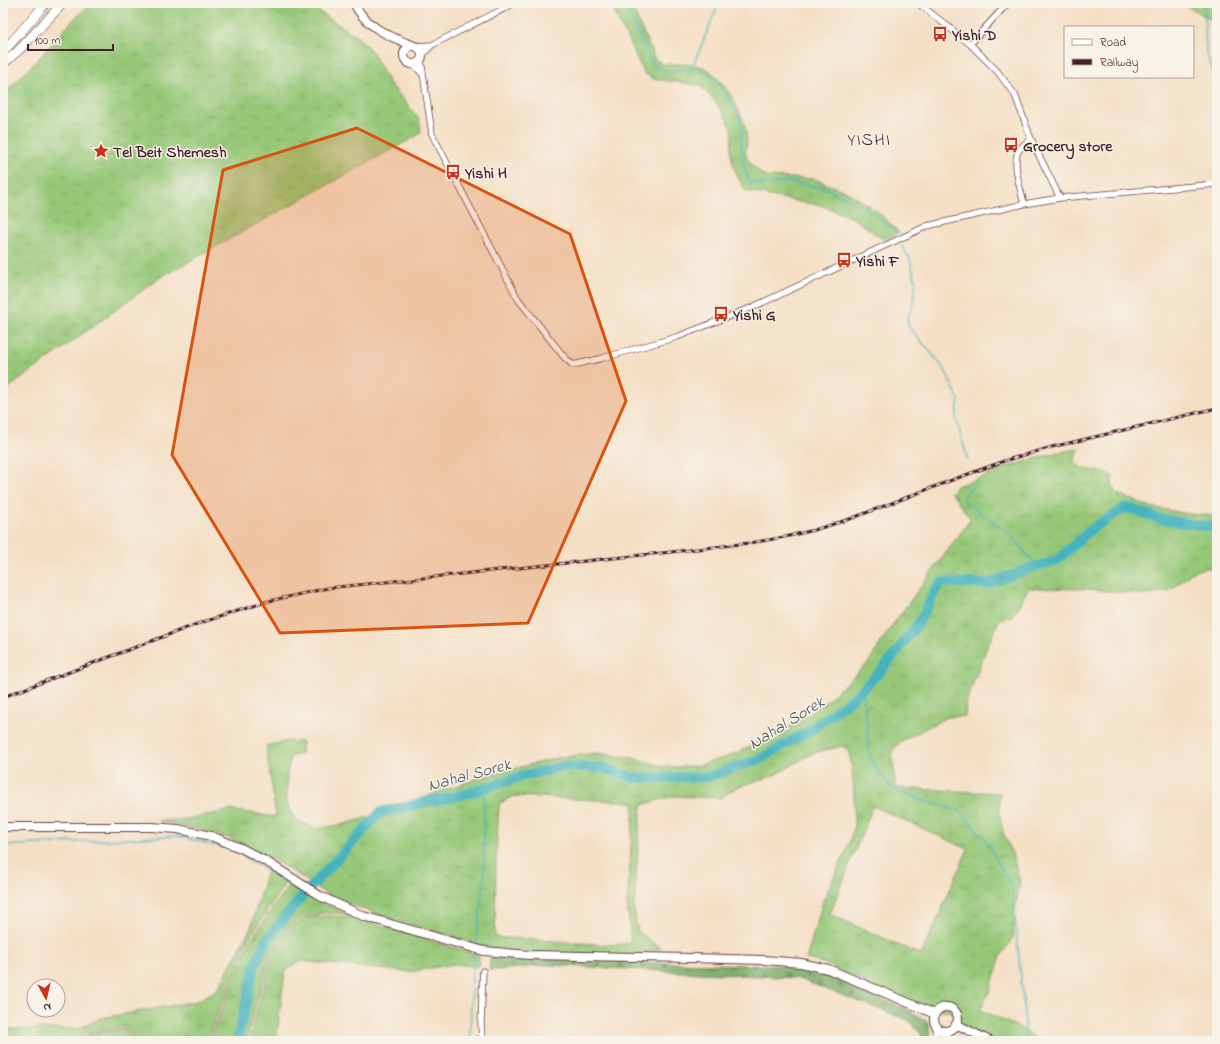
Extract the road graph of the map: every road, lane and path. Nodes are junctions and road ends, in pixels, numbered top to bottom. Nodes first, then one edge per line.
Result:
1 (63, 3) edge
2 (354, 3) edge
3 (515, 3) edge
4 (918, 3) edge
5 (1008, 3) edge
6 (44, 4) edge
7 (395, 39) junction
8 (970, 44) junction
9 (432, 45) junction
10 (414, 46) junction
11 (3, 52) edge
12 (403, 54) junction
13 (422, 58) junction
14 (3, 64) edge
15 (410, 64) junction
16 (424, 75) junction
17 (1031, 139) junction
18 (1217, 184) edge
19 (1060, 198) junction
20 (1024, 204) junction
21 (3, 827) edge
22 (483, 971) dead end
23 (935, 1014) junction
24 (956, 1024) junction
25 (937, 1026) junction
26 (949, 1030) junction
27 (482, 1041) edge
28 (509, 1041) edge
29 (935, 1041) edge
30 (940, 1041) edge
31 (990, 1041) edge

1 - 14 highway
2 - 7 main road
3 - 9 street
4 - 8 street
5 - 8 street
6 - 11 highway
7 - 10 main road
7 - 12 main road
8 - 17 street
9 - 10 street
9 - 13 street
10 - 12 main road
10 - 13 main road
12 - 15 main road
13 - 15 main road
13 - 16 street
15 - 16 street
16 - 20 street
17 - 19 street
17 - 20 street
18 - 19 street
19 - 20 street
21 - 23 main road
22 - 27 street
23 - 24 main road
23 - 25 main road
24 - 26 main road
24 - 31 main road
25 - 26 main road
25 - 29 street
26 - 30 street
27 - 28 street

